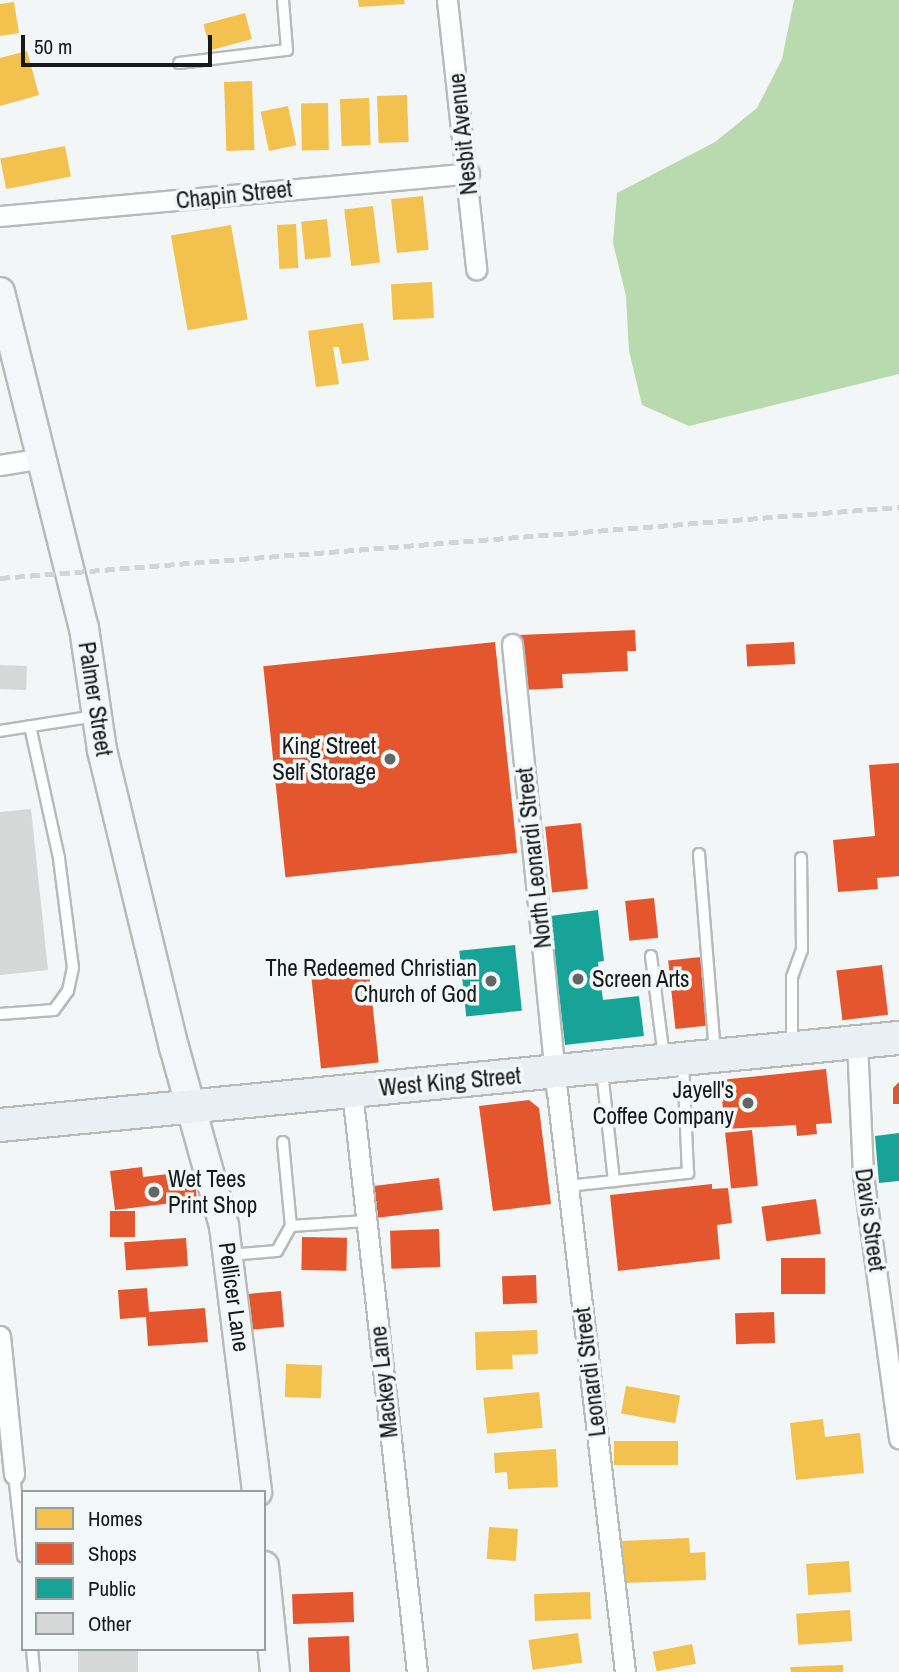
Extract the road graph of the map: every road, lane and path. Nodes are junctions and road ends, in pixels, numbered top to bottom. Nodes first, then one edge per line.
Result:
1 (283, 0) edge
2 (447, 0) edge
3 (179, 62) dead end
4 (469, 173) junction
5 (0, 216) edge
6 (476, 268) dead end
7 (0, 292) edge
8 (43, 458) junction
9 (0, 465) edge
10 (512, 644) dead end
11 (97, 716) junction
12 (30, 726) junction
13 (0, 731) edge
14 (699, 854) dead end
15 (802, 858) dead end
16 (651, 956) dead end
17 (0, 1014) edge
18 (899, 1038) edge
19 (857, 1042) junction
20 (792, 1048) junction
21 (715, 1056) junction
22 (674, 1060) junction
23 (601, 1068) junction
24 (555, 1072) junction
25 (352, 1091) junction
26 (192, 1105) junction
27 (0, 1125) edge
28 (283, 1142) dead end
29 (614, 1181) junction
30 (568, 1186) junction
31 (366, 1221) junction
32 (291, 1226) junction
33 (229, 1255) junction
34 (0, 1336) edge
35 (899, 1439) edge
36 (15, 1474) joint
37 (257, 1490) edge
38 (21, 1536) edge
39 (266, 1585) edge
40 (32, 1651) edge
41 (34, 1672) edge
42 (275, 1672) edge
43 (417, 1672) edge
44 (625, 1672) edge

1 - 3 lane
2 - 4 street, Nesbit Avenue
4 - 5 street, Chapin Street
4 - 6 street, Nesbit Avenue
7 - 8 street, Palmer Street
8 - 9 street
8 - 11 street, Palmer Street
10 - 24 street, North Leonardi Street
11 - 12 lane
11 - 26 street, Palmer Street
12 - 13 lane
12 - 17 lane
14 - 21 lane
15 - 20 lane
16 - 22 lane
18 - 19 main road, West King Street
19 - 20 main road, West King Street
19 - 35 street, Davis Street
20 - 21 main road, West King Street
21 - 22 main road, West King Street
22 - 23 main road, West King Street
22 - 29 lane
23 - 24 main road, West King Street
23 - 29 lane
24 - 25 main road, West King Street
24 - 30 street, Leonardi Street
25 - 26 main road, West King Street
25 - 31 street, Mackey Lane
26 - 27 main road, West King Street
26 - 33 street, Pellicer Lane
28 - 32 lane
29 - 30 lane
30 - 44 street, Leonardi Street
31 - 32 lane
31 - 43 street, Mackey Lane
32 - 33 lane
33 - 37 street, Pellicer Lane
34 - 36 street
36 - 38 lane
39 - 42 street
40 - 41 lane

